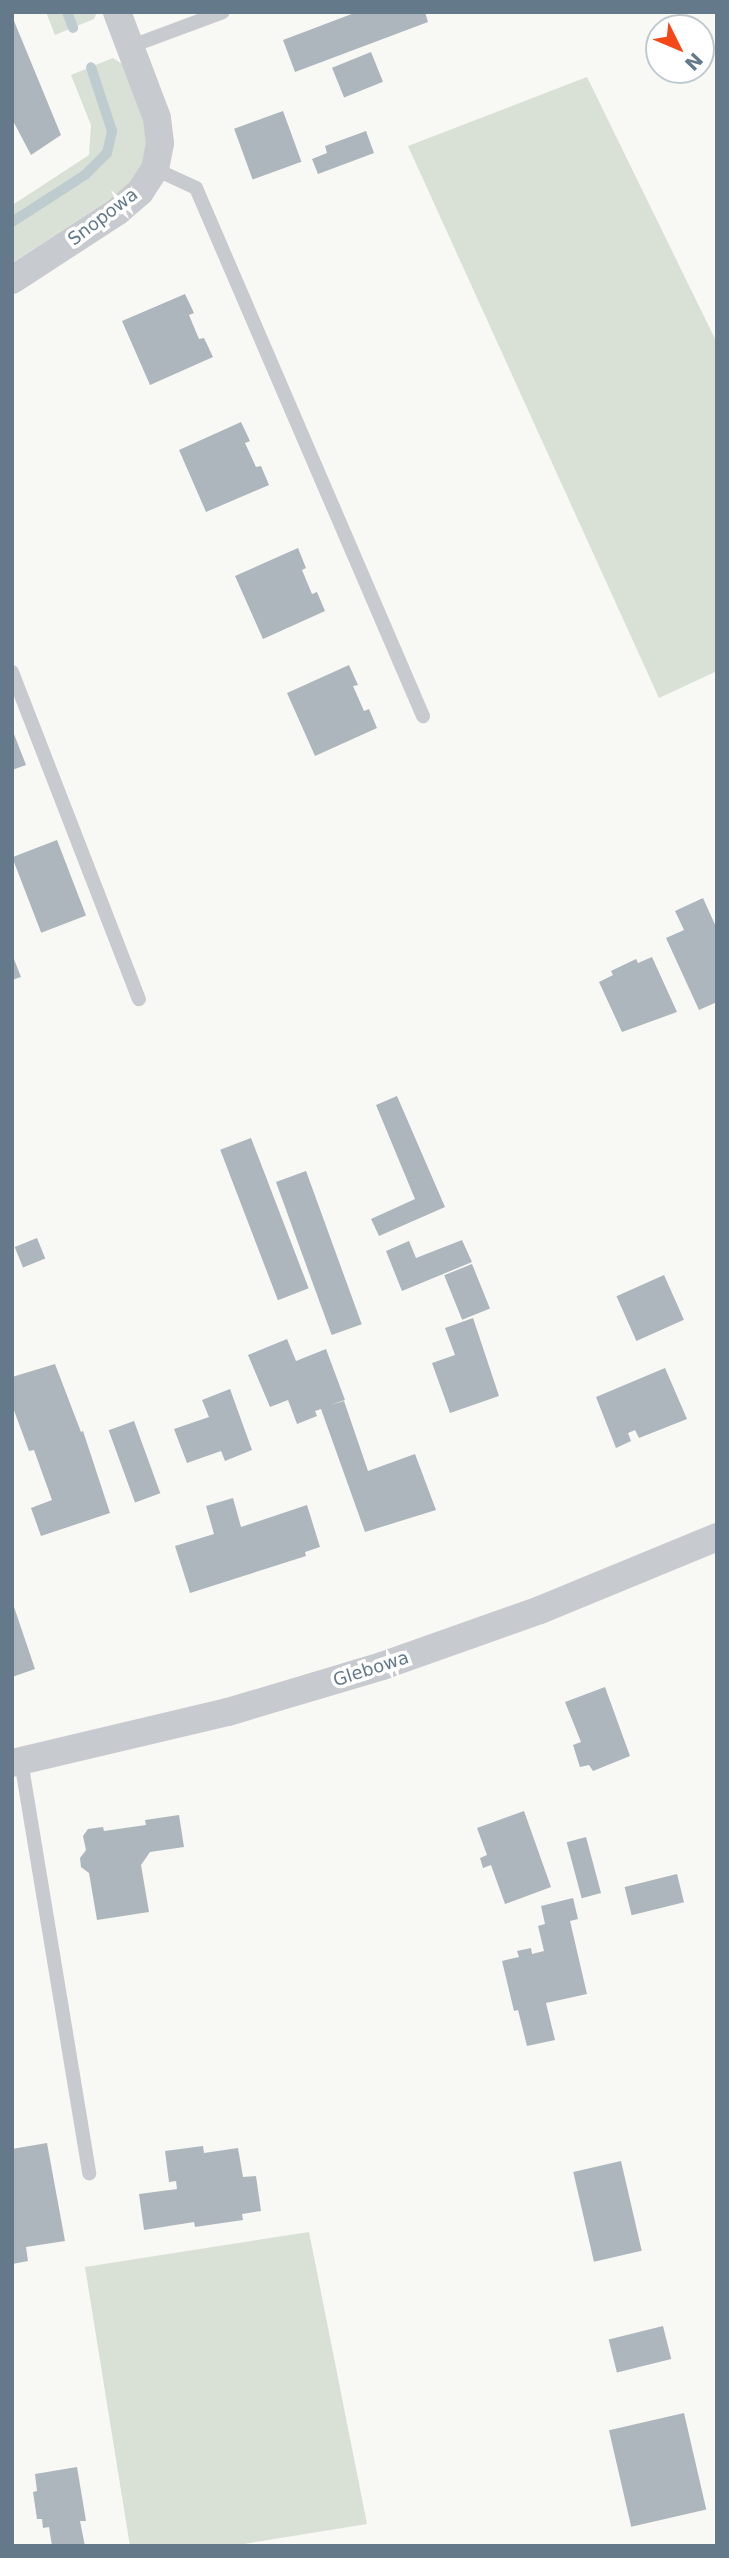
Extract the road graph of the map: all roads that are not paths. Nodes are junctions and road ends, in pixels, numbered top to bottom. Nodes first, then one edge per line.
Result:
1 (117, 12) edge
2 (223, 12) edge
3 (129, 47) junction
4 (155, 169) junction
5 (12, 280) edge
6 (12, 672) edge
7 (423, 716) dead end
8 (139, 999) dead end
9 (717, 1537) edge
10 (16, 1762) edge
11 (89, 2173) dead end

1 - 3 street
2 - 3 lane
3 - 4 street
4 - 5 street, Snopowa
4 - 7 lane
6 - 8 lane
9 - 10 street, Glebowa
10 - 11 lane

